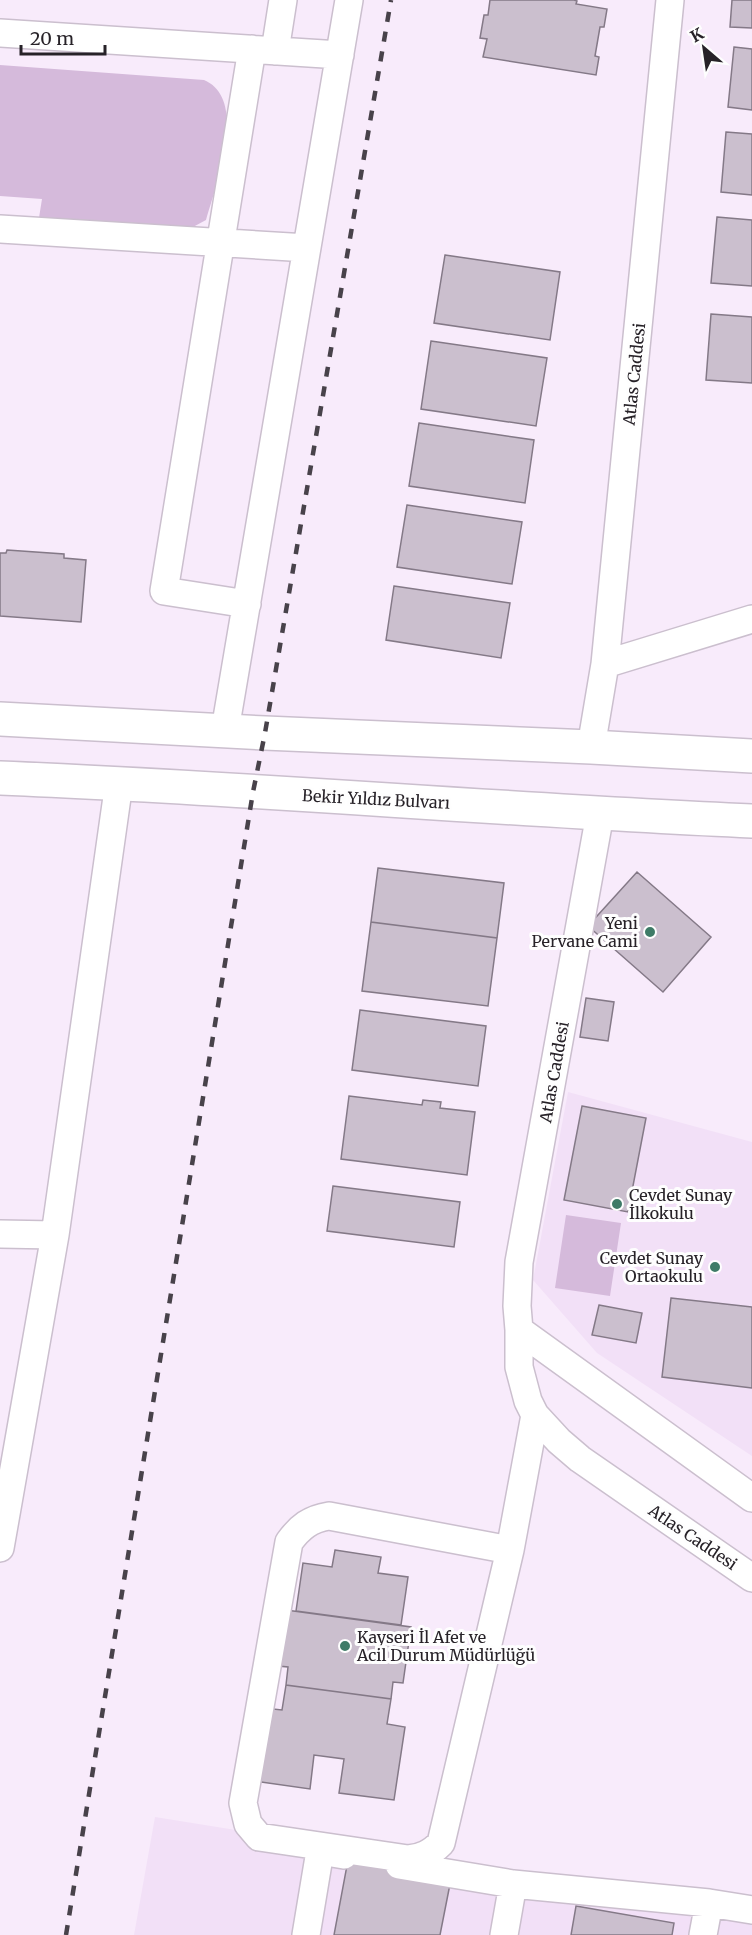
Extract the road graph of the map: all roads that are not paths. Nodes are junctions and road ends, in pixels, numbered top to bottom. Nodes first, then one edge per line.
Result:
1 (283, 0) edge
2 (349, 0) edge
3 (670, 0) edge
4 (0, 33) edge
5 (264, 50) junction
6 (340, 55) junction
7 (0, 229) edge
8 (221, 243) junction
9 (307, 248) junction
10 (246, 604) junction
11 (752, 619) edge
12 (605, 664) junction
13 (0, 719) edge
14 (225, 730) junction
15 (591, 747) junction
16 (752, 756) edge
17 (0, 778) edge
18 (119, 783) junction
19 (600, 814) junction
20 (752, 821) edge
21 (0, 1234) edge
22 (55, 1235) junction
23 (519, 1330) junction
24 (535, 1415) junction
25 (752, 1498) edge
26 (0, 1548) edge
27 (510, 1550) junction
28 (752, 1578) edge
29 (513, 1884) junction
30 (709, 1903) junction
31 (752, 1910) edge
32 (306, 1935) edge
33 (504, 1935) edge
34 (703, 1935) edge

1 - 5 street
2 - 6 street
3 - 12 street, Atlas Caddesi
4 - 5 street
5 - 6 street
5 - 8 street
6 - 9 street
7 - 8 street
8 - 9 street
8 - 10 street
9 - 10 street
10 - 14 street
11 - 12 street
12 - 15 street, Atlas Caddesi
13 - 14 main road
14 - 15 main road
15 - 16 main road
17 - 18 main road, Bekir Yıldız Bulvarı
18 - 19 main road, Bekir Yıldız Bulvarı
18 - 22 street
19 - 20 main road, Bekir Yıldız Bulvarı
19 - 23 street, Atlas Caddesi
21 - 22 street
22 - 26 street
23 - 24 street, Atlas Caddesi
23 - 25 street
24 - 27 street
24 - 28 street, Atlas Caddesi
27 - 27 street
29 - 30 street
29 - 32 street
29 - 33 street
30 - 31 street
30 - 34 street

